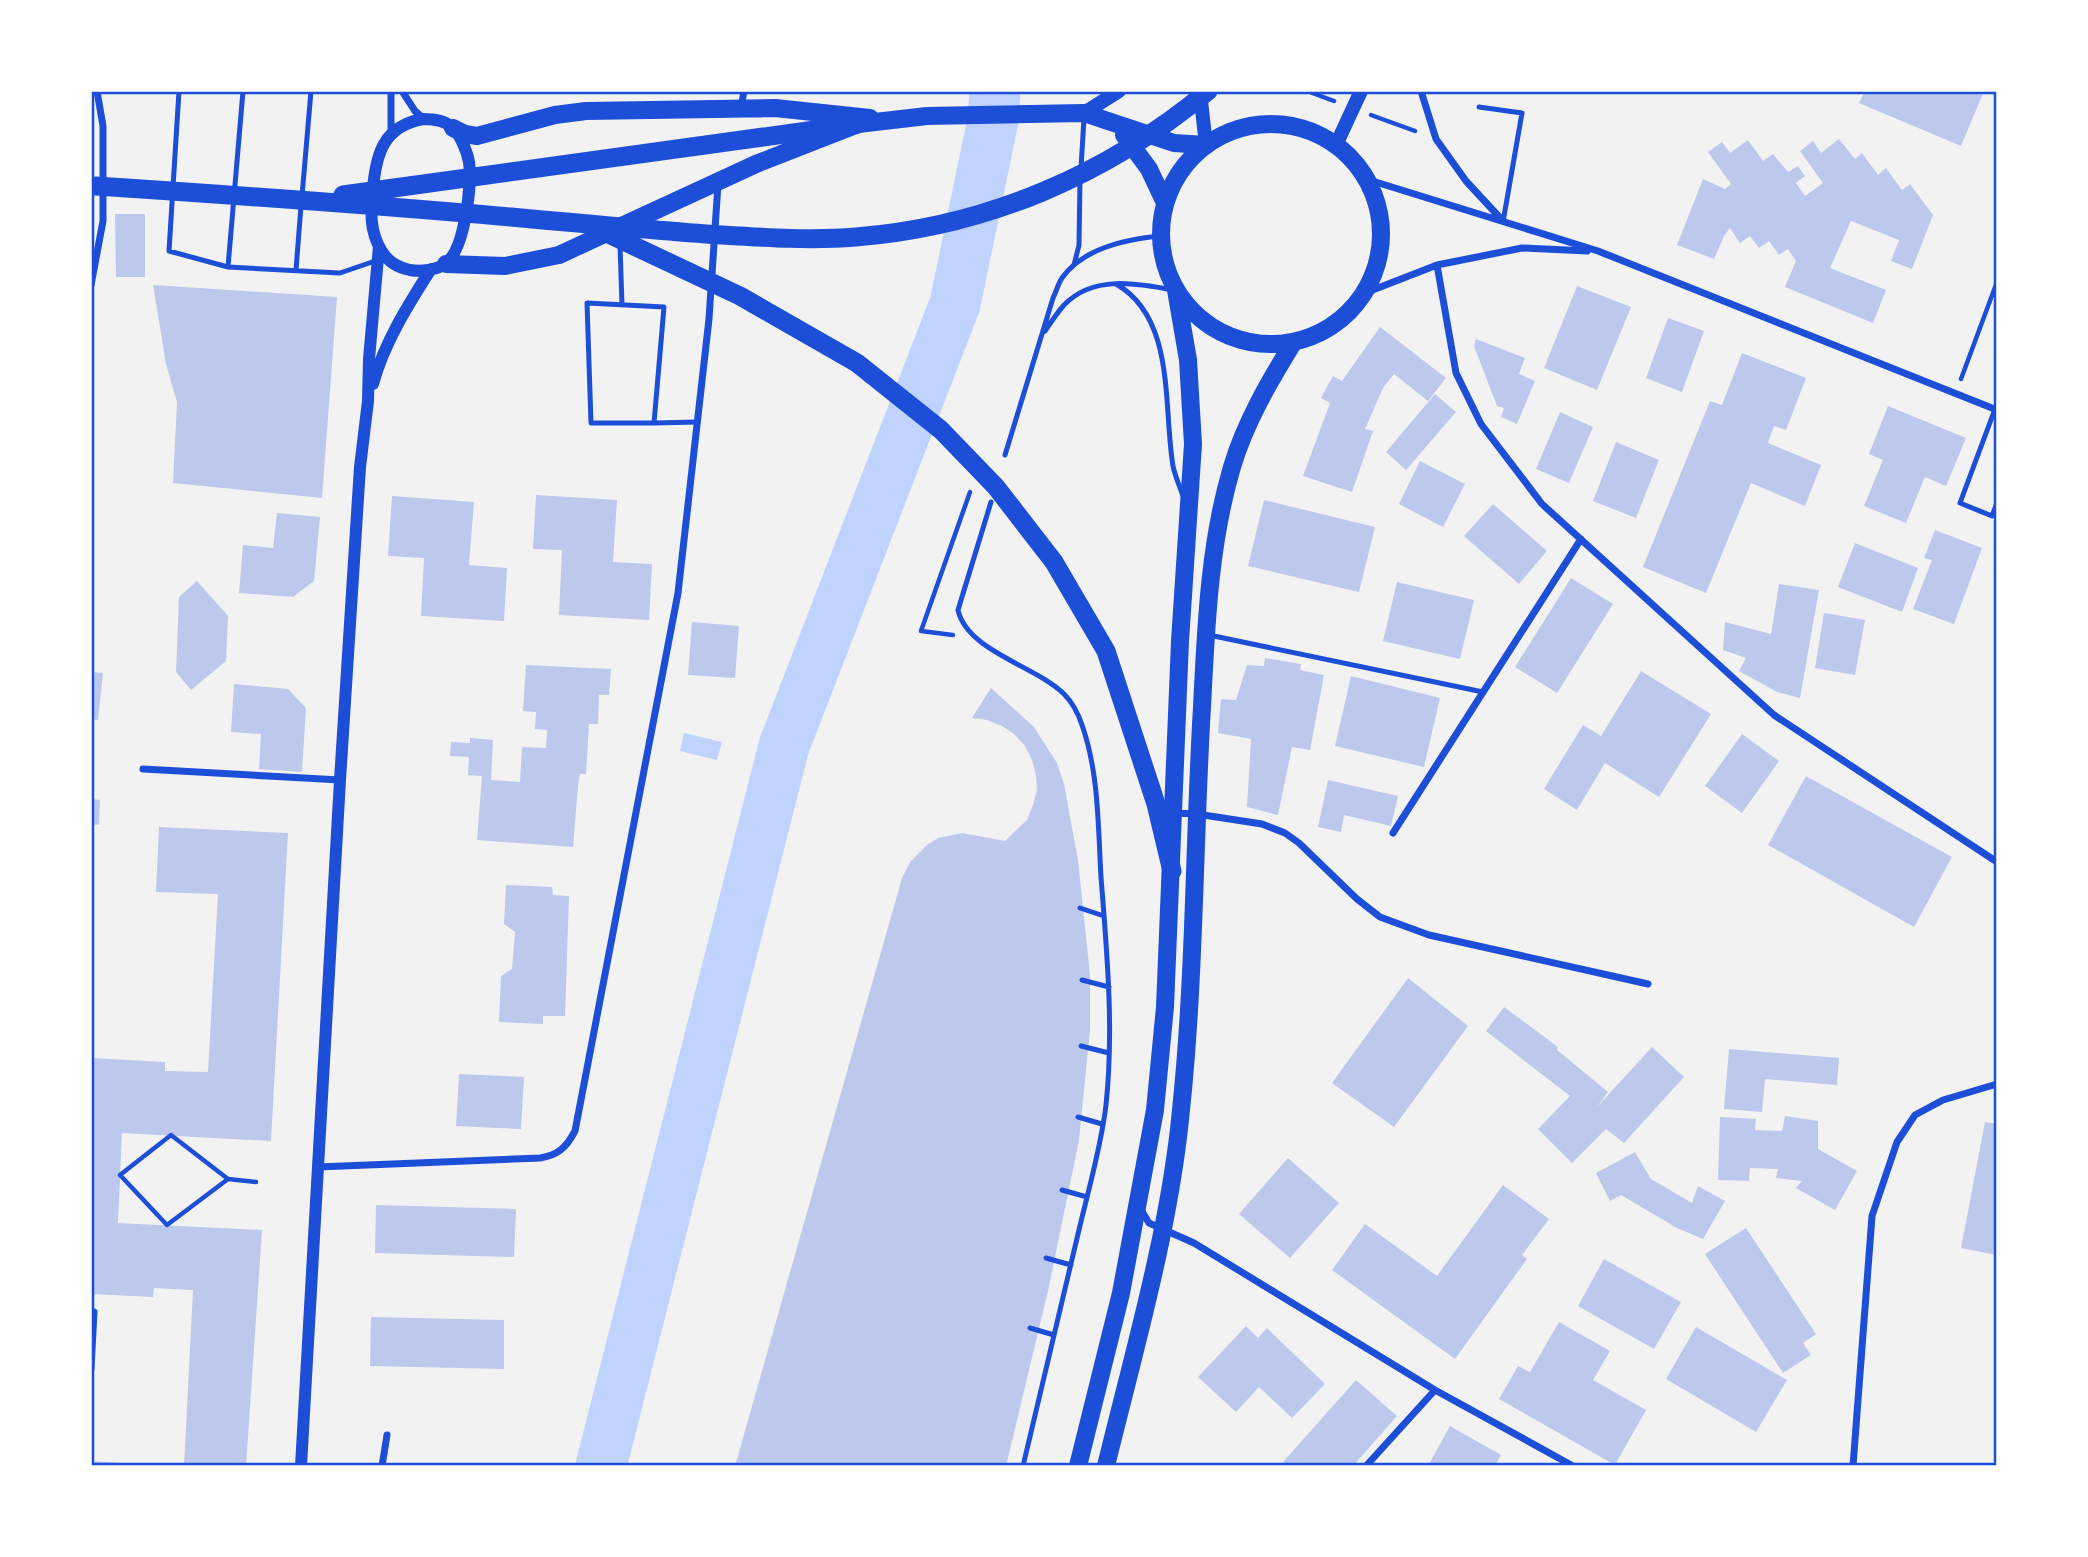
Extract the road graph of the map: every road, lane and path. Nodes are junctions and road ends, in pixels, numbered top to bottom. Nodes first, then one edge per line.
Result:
1 (97, 91) edge
2 (179, 91) edge
3 (243, 91) edge
4 (311, 91) edge
5 (391, 91) edge
6 (402, 91) edge
7 (1119, 91) edge
8 (1200, 91) edge
9 (1208, 91) edge
10 (1361, 91) edge
11 (1421, 91) edge
12 (742, 100) edge
13 (1479, 107) dead end
14 (1084, 113) junction
15 (423, 119) junction
16 (1107, 119) junction
17 (891, 120) junction
18 (858, 124) junction
19 (453, 128) junction
20 (391, 135) junction
21 (1206, 145) junction
22 (1336, 145) junction
23 (1366, 179) junction
24 (718, 181) junction
25 (96, 186) dead end
26 (307, 200) junction
27 (1165, 203) junction
28 (1503, 222) junction
29 (587, 224) junction
30 (620, 228) junction
31 (1161, 236) junction
32 (379, 246) junction
33 (1598, 251) junction
34 (377, 260) junction
35 (1074, 265) junction
36 (1437, 265) junction
37 (439, 266) junction
38 (228, 267) junction
39 (296, 270) junction
40 (1997, 282) edge
41 (1116, 284) junction
42 (91, 285) edge
43 (1176, 290) junction
44 (1365, 293) junction
45 (622, 305) junction
46 (1043, 334) junction
47 (1293, 343) junction
48 (1956, 393) junction
49 (368, 401) junction
50 (1996, 409) edge
51 (698, 422) junction
52 (654, 423) junction
53 (1005, 455) dead end
54 (991, 502) dead end
55 (1997, 503) edge
56 (1189, 512) junction
57 (1581, 539) junction
58 (920, 631) dead end
59 (1206, 634) junction
60 (954, 635) dead end
61 (1483, 692) junction
62 (143, 769) dead end
63 (340, 780) junction
64 (1173, 813) junction
65 (1197, 814) junction
66 (1393, 833) dead end
67 (1997, 862) edge
68 (1172, 871) junction
69 (1080, 908) dead end
70 (1104, 915) junction
71 (1082, 980) dead end
72 (1648, 984) dead end
73 (1109, 987) junction
74 (1081, 1046) dead end
75 (1109, 1053) junction
76 (1997, 1084) edge
77 (1078, 1117) dead end
78 (1102, 1124) junction
79 (318, 1167) junction
80 (228, 1179) junction
81 (256, 1182) dead end
82 (1062, 1190) dead end
83 (1087, 1197) junction
84 (1139, 1197) junction
85 (1162, 1231) junction
86 (1046, 1258) dead end
87 (1071, 1265) junction
88 (94, 1312) dead end
89 (1030, 1328) dead end
90 (1054, 1335) junction
91 (91, 1369) edge
92 (1435, 1390) junction
93 (387, 1435) dead end
94 (301, 1466) edge
95 (382, 1466) edge
96 (1023, 1466) edge
97 (1078, 1466) edge
98 (1106, 1466) edge
99 (1366, 1466) edge
100 (1573, 1466) edge
101 (1853, 1466) edge

1 - 42 street
2 - 38 lane
3 - 38 lane
4 - 39 lane
5 - 20 street
6 - 15 street
7 - 14 main road
8 - 21 main road
9 - 29 highway
10 - 22 main road
11 - 28 street
12 - 17 main road
12 - 19 main road
13 - 28 lane
14 - 16 main road
14 - 17 main road
14 - 35 lane
15 - 19 street
15 - 20 street
16 - 21 main road
16 - 27 main road
17 - 18 main road
18 - 24 main road
18 - 26 highway
19 - 37 street
20 - 32 street
21 - 22 main road
21 - 27 main road
22 - 23 main road
23 - 28 street
23 - 44 main road
24 - 30 main road
24 - 51 street
25 - 26 highway
26 - 29 highway
27 - 31 main road
28 - 33 street
29 - 68 highway
30 - 37 main road
30 - 45 lane
31 - 35 lane
31 - 43 main road
32 - 34 street
32 - 37 street
33 - 36 street
33 - 48 street
34 - 39 lane
34 - 49 street
35 - 46 lane
36 - 44 street
36 - 57 street
37 - 49 street
38 - 39 lane
40 - 48 path
41 - 43 lane
41 - 46 lane
41 - 56 lane
43 - 47 main road
43 - 56 main road
44 - 47 main road
45 - 52 lane
45 - 52 lane
46 - 53 lane
47 - 59 main road
48 - 50 street
49 - 63 street
50 - 55 lane
51 - 52 lane
51 - 79 street
54 - 70 lane
56 - 64 main road
57 - 61 street
57 - 67 street
58 - 60 path
59 - 61 lane
59 - 65 main road
61 - 66 street
62 - 63 street
63 - 79 street
64 - 65 street
64 - 68 main road
65 - 72 street
65 - 85 main road
68 - 84 main road
69 - 70 lane
70 - 73 lane
71 - 73 lane
73 - 75 lane
74 - 75 lane
75 - 78 lane
76 - 101 street
77 - 78 lane
78 - 83 lane
79 - 94 street
80 - 80 path
80 - 81 path
82 - 83 lane
83 - 87 lane
84 - 85 street
84 - 97 main road
85 - 92 street
85 - 98 main road
86 - 87 lane
87 - 90 lane
88 - 91 street
89 - 90 lane
90 - 96 lane
92 - 99 street
92 - 100 street
93 - 95 street

